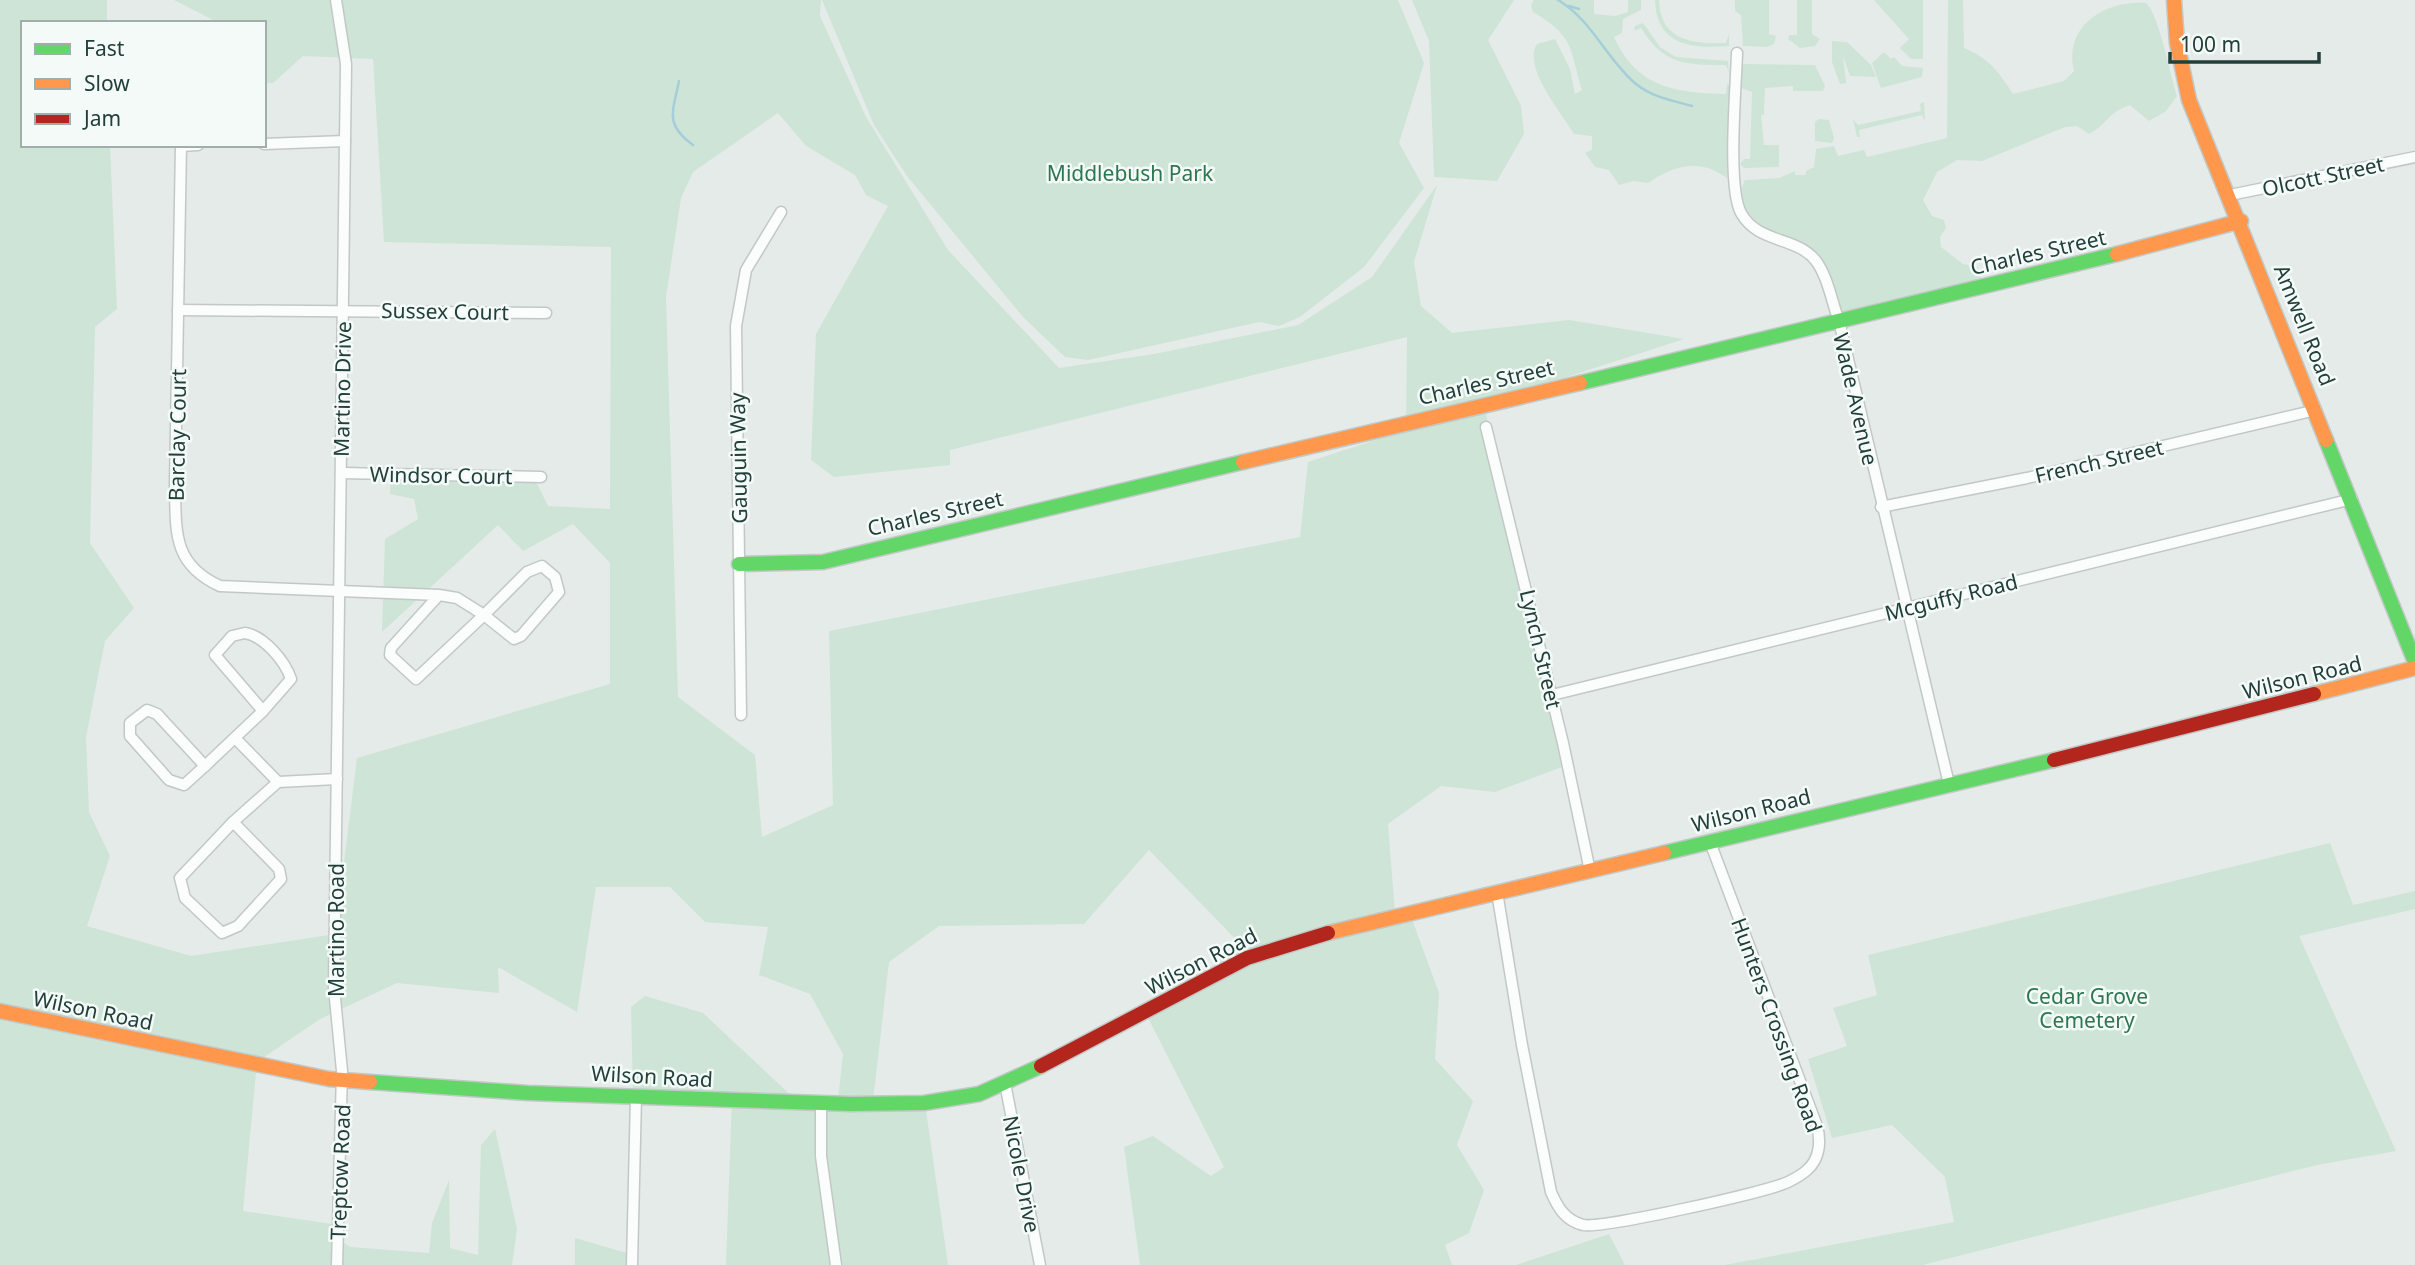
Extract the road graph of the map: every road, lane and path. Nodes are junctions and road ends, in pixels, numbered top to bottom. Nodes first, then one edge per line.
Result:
1 (337, 0) edge
2 (2174, 0) edge
3 (1737, 53) dead end
4 (345, 141) junction
5 (266, 144) edge
6 (181, 147) edge
7 (2415, 157) edge
8 (2230, 195) junction
9 (781, 212) dead end
10 (2241, 221) junction
11 (343, 309) junction
12 (178, 310) junction
13 (546, 313) dead end
14 (1839, 321) junction
15 (2316, 410) junction
16 (1486, 427) dead end
17 (341, 473) junction
18 (541, 477) dead end
19 (2352, 499) junction
20 (1881, 507) junction
21 (739, 564) junction
22 (340, 593) junction
23 (439, 595) junction
24 (1905, 608) junction
25 (484, 615) junction
26 (2415, 662) edge
27 (2415, 668) edge
28 (1552, 695) junction
29 (263, 711) junction
30 (741, 715) dead end
31 (235, 738) junction
32 (205, 766) junction
33 (337, 779) junction
34 (278, 782) junction
35 (1949, 784) junction
36 (233, 822) junction
37 (1710, 842) junction
38 (1590, 871) junction
39 (1497, 892) junction
40 (0, 1011) edge
41 (342, 1080) junction
42 (1005, 1083) junction
43 (636, 1096) junction
44 (821, 1103) junction
45 (337, 1265) edge
46 (632, 1265) edge
47 (836, 1265) edge
48 (1040, 1265) edge

1 - 4 street, Martino Drive
2 - 8 street, Amwell Road
3 - 14 street, Wade Avenue
4 - 5 street
4 - 11 street, Martino Drive
6 - 12 street, Barclay Court
7 - 8 street, Olcott Street
8 - 10 street, Amwell Road
9 - 21 street, Gauguin Way
10 - 14 street, Charles Street
10 - 15 street, Amwell Road
11 - 12 street, Sussex Court
11 - 13 street, Sussex Court
11 - 17 street, Martino Drive
12 - 22 street, Barclay Court
14 - 20 street, Wade Avenue
14 - 21 street, Charles Street
15 - 19 street, Amwell Road
15 - 20 street, French Street
16 - 28 street, Lynch Street
17 - 18 street, Windsor Court
17 - 22 street, Martino Drive
19 - 24 street, Mcguffy Road
19 - 26 street, Amwell Road
20 - 24 street, Wade Avenue
21 - 30 street, Gauguin Way
22 - 23 street, Barclay Court
22 - 33 street, Martino Drive
23 - 25 street, Barclay Court
23 - 25 street
24 - 28 street, Mcguffy Road
24 - 35 street, Wade Avenue
25 - 25 street
27 - 35 street, Wilson Road
28 - 38 street, Lynch Street
29 - 29 street
29 - 31 street
31 - 32 street
31 - 34 street
32 - 32 street
33 - 34 street
33 - 41 street, Martino Road
34 - 36 street
35 - 37 street, Wilson Road
36 - 36 street
37 - 38 street, Wilson Road
37 - 39 street, Hunters Crossing Road
38 - 39 street, Wilson Road
39 - 42 street, Wilson Road
40 - 41 street, Wilson Road
41 - 43 street, Wilson Road
41 - 45 street, Treptow Road
42 - 44 street, Wilson Road
42 - 48 street, Nicole Drive
43 - 44 street, Wilson Road
43 - 46 street
44 - 47 street

